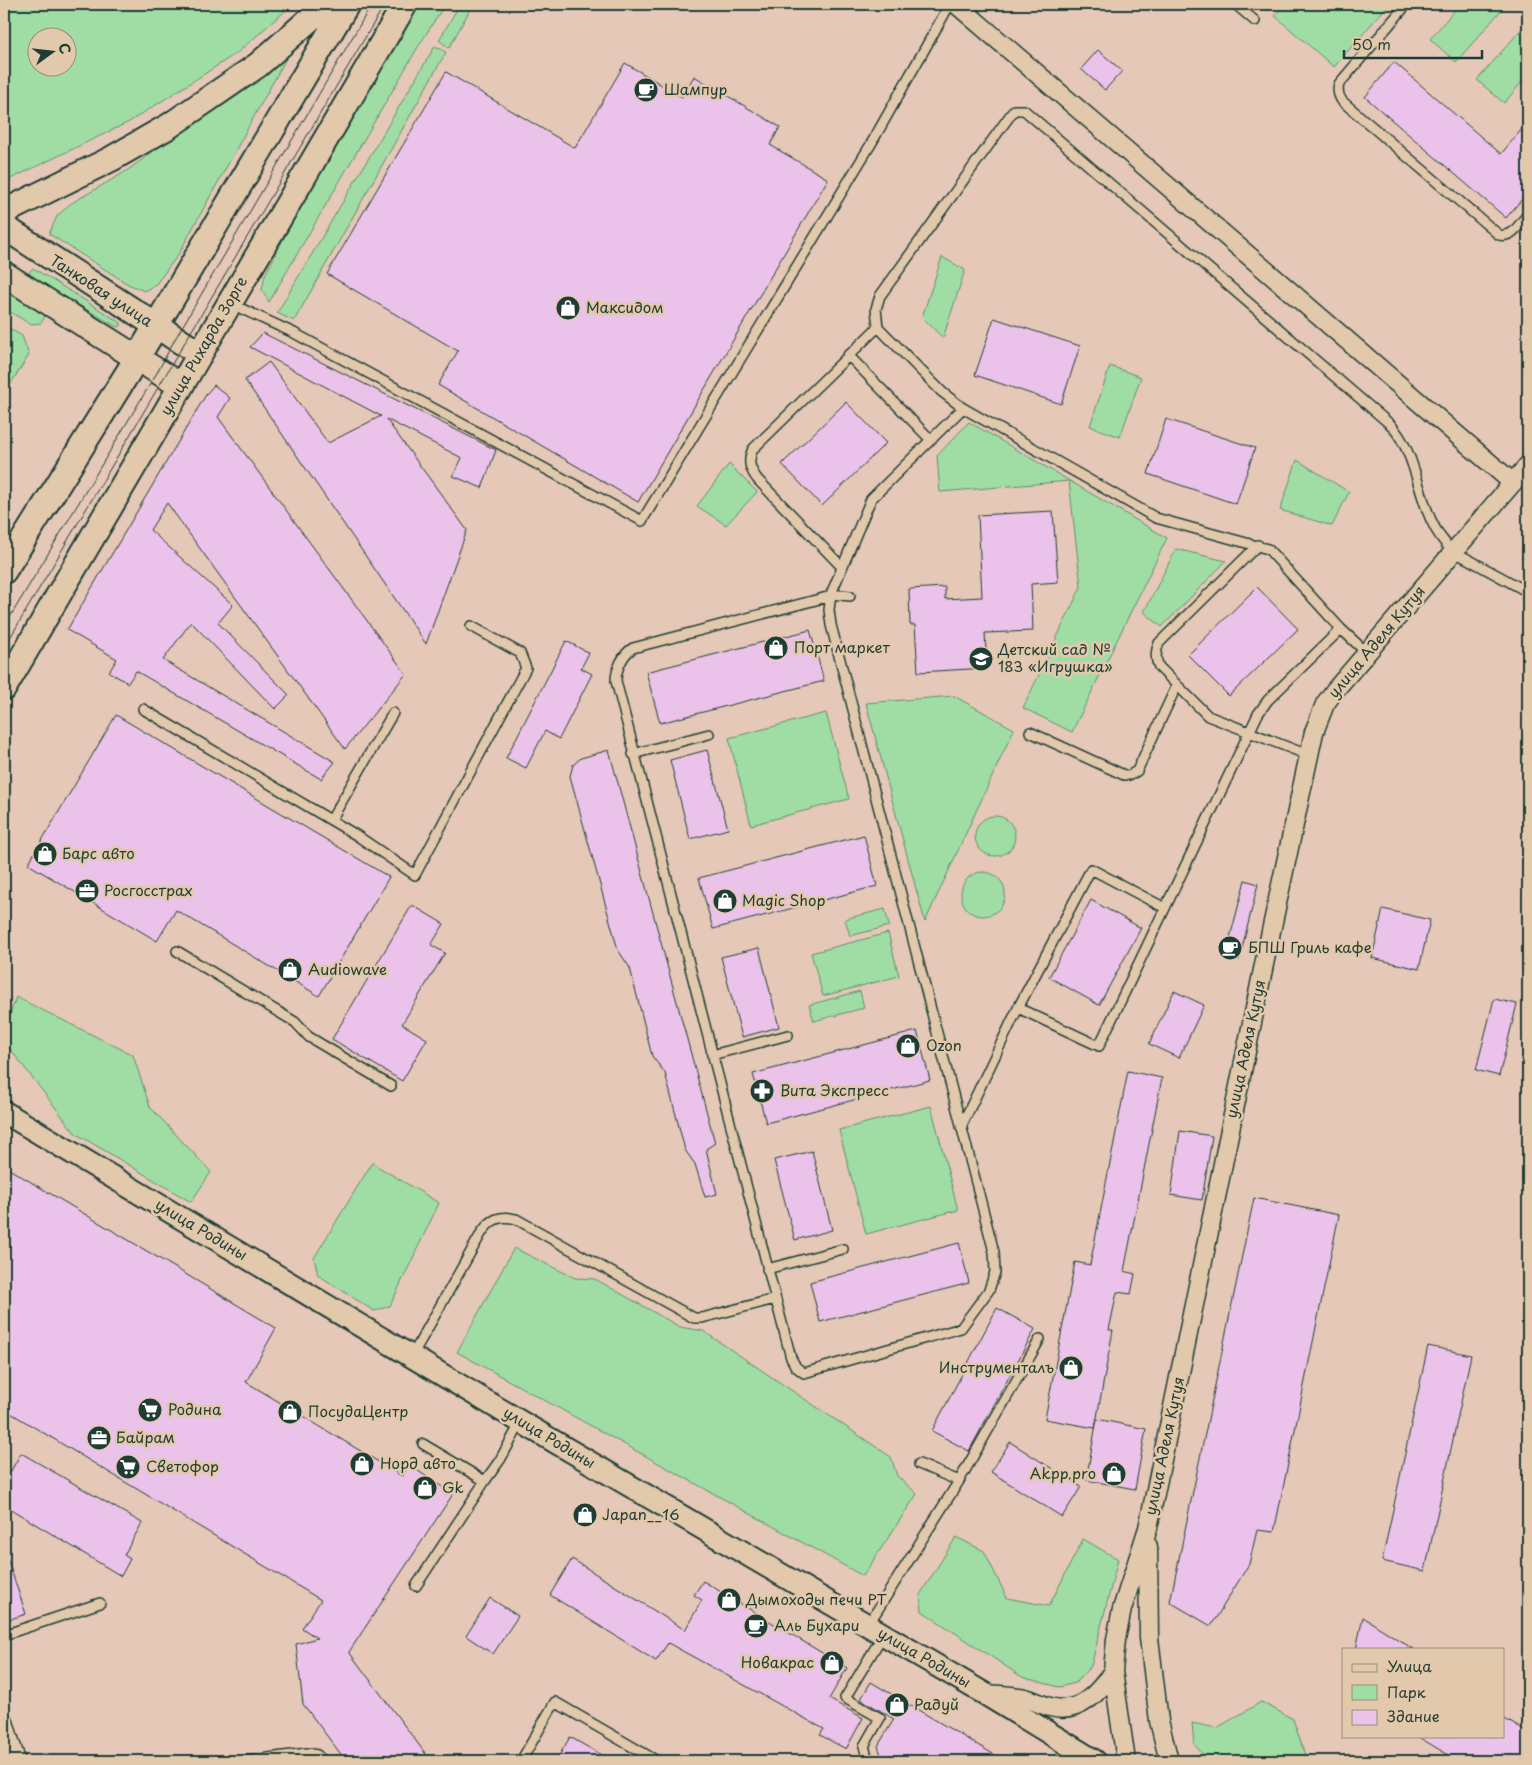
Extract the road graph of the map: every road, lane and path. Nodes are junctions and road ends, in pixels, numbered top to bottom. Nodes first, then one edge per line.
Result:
1 (327, 4) edge
2 (347, 4) edge
3 (405, 4) edge
4 (950, 4) edge
5 (956, 4) edge
6 (1235, 4) edge
7 (1408, 4) edge
8 (1255, 22) dead end
9 (4, 212) edge
10 (1528, 214) edge
11 (4, 227) edge
12 (4, 274) edge
13 (229, 303) junction
14 (155, 326) junction
15 (878, 327) junction
16 (200, 354) junction
17 (848, 355) junction
18 (137, 358) junction
19 (181, 386) junction
20 (963, 408) junction
21 (931, 440) junction
22 (1528, 465) edge
23 (1513, 483) junction
24 (1258, 545) junction
25 (1453, 551) junction
26 (842, 567) junction
27 (4, 571) edge
28 (1528, 592) edge
29 (831, 595) junction
30 (850, 596) dead end
31 (471, 626) dead end
32 (1341, 629) junction
33 (1366, 653) junction
34 (1177, 685) junction
35 (4, 688) edge
36 (143, 709) dead end
37 (393, 713) dead end
38 (1030, 732) dead end
39 (1250, 733) junction
40 (709, 734) dead end
41 (633, 754) junction
42 (1308, 756) junction
43 (331, 820) junction
44 (1165, 908) junction
45 (177, 951) dead end
46 (1018, 1008) junction
47 (788, 1035) dead end
48 (712, 1055) junction
49 (391, 1086) dead end
50 (4, 1112) edge
51 (961, 1127) junction
52 (843, 1249) dead end
53 (767, 1269) junction
54 (776, 1299) junction
55 (1040, 1339) dead end
56 (412, 1357) junction
57 (521, 1422) junction
58 (423, 1444) dead end
59 (919, 1464) dead end
60 (485, 1481) junction
61 (959, 1481) junction
62 (1148, 1528) junction
63 (416, 1586) dead end
64 (100, 1603) dead end
65 (875, 1630) junction
66 (4, 1635) edge
67 (1113, 1671) junction
68 (985, 1694) junction
69 (4, 1722) edge
70 (16, 1761) edge
71 (245, 1761) edge
72 (323, 1761) edge
73 (521, 1761) edge
74 (657, 1761) edge
75 (871, 1761) edge
76 (1095, 1761) edge
77 (1126, 1761) edge
78 (1169, 1761) edge

1 - 9 main road
2 - 14 main road
3 - 13 main road, улица Рихарда Зорге
4 - 13 lane
5 - 23 street
6 - 8 lane
7 - 10 lane
11 - 14 main road, Танковая улица
12 - 18 main road
13 - 16 main road, улица Рихарда Зорге
14 - 16 main road, Танковая улица
14 - 18 main road
15 - 17 lane
15 - 20 lane
15 - 25 lane
16 - 19 main road, улица Рихарда Зорге
17 - 21 lane
17 - 26 lane
18 - 19 main road
18 - 27 main road
19 - 35 main road, улица Рихарда Зорге
20 - 21 lane
20 - 24 lane
21 - 26 lane
22 - 23 street, улица Аделя Кутуя
23 - 25 street, улица Аделя Кутуя
24 - 32 lane
24 - 34 lane
25 - 28 lane
25 - 33 street, улица Аделя Кутуя
26 - 29 lane
29 - 30 lane
29 - 41 lane
29 - 51 lane
31 - 43 lane
32 - 33 lane
32 - 39 lane
33 - 42 street, улица Аделя Кутуя
34 - 38 lane
34 - 39 lane
36 - 43 lane
37 - 43 lane
39 - 42 lane
39 - 44 lane
40 - 41 lane
41 - 48 lane
42 - 62 street, улица Аделя Кутуя
44 - 46 lane
44 - 46 lane
45 - 49 lane
46 - 51 lane
47 - 48 lane
48 - 53 lane
50 - 56 street, улица Родины
51 - 54 lane
52 - 53 lane
53 - 54 lane
54 - 56 lane
55 - 61 lane
56 - 57 street, улица Родины
57 - 60 lane
57 - 65 street, улица Родины
58 - 60 lane
59 - 61 lane
60 - 63 lane
61 - 65 lane
62 - 67 street
62 - 78 street
64 - 66 lane
65 - 68 street, улица Родины
65 - 75 lane
67 - 68 street
67 - 77 street
68 - 76 street, улица Родины
69 - 70 street
71 - 72 lane
73 - 74 lane

